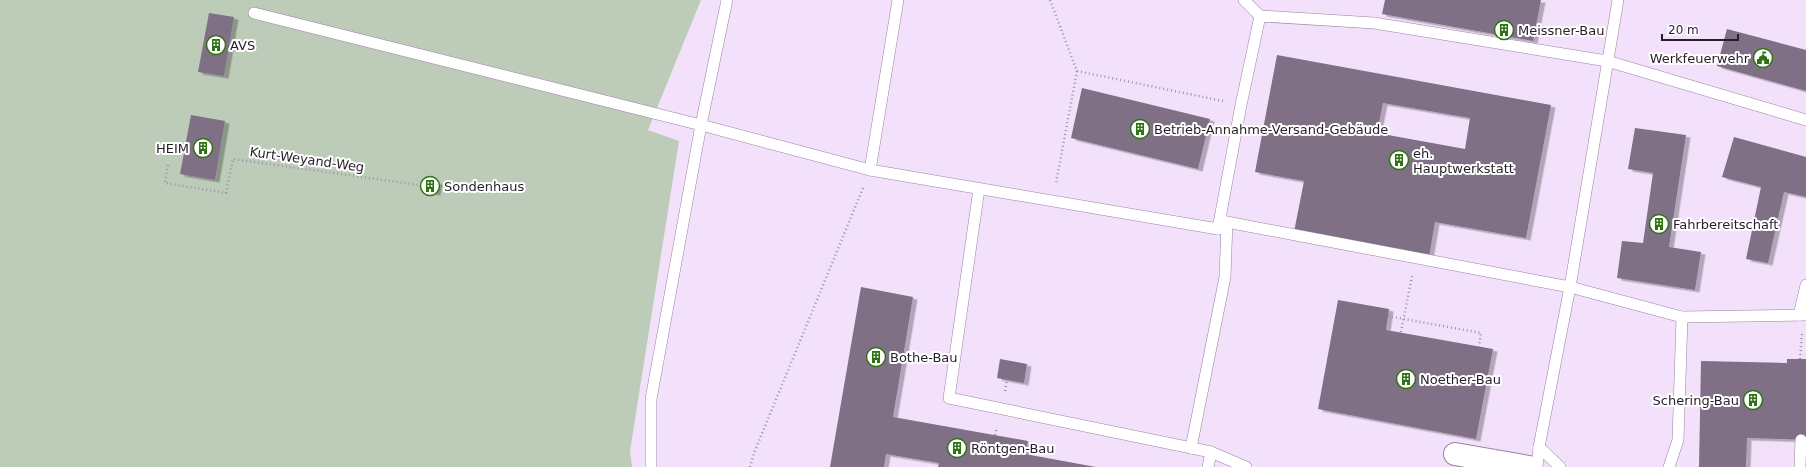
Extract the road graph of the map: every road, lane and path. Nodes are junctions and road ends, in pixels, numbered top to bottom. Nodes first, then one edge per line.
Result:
1 (727, 0) edge
2 (898, 0) edge
3 (1050, 0) edge
4 (1244, 0) edge
5 (1618, 0) edge
6 (254, 13) dead end
7 (1260, 16) junction
8 (1607, 61) junction
9 (1077, 71) junction
10 (1241, 105) junction
11 (1806, 120) edge
12 (701, 125) junction
13 (168, 165) dead end
14 (870, 170) junction
15 (419, 185) dead end
16 (979, 189) junction
17 (1053, 201) junction
18 (1227, 222) junction
19 (1218, 229) junction
20 (1415, 258) junction
21 (1806, 286) edge
22 (1570, 287) junction
23 (1803, 315) edge
24 (1388, 316) dead end
25 (1682, 317) junction
26 (1404, 319) junction
27 (1401, 332) dead end
28 (1479, 347) dead end
29 (1800, 359) dead end
30 (1801, 440) dead end
31 (1539, 447) junction
32 (1192, 448) junction
33 (1211, 452) junction
34 (1455, 454) dead end
35 (651, 467) edge
36 (750, 467) edge
37 (1208, 467) edge
38 (1246, 467) edge
39 (1529, 467) edge
40 (1537, 467) edge
41 (1560, 467) edge
42 (1669, 467) edge
43 (1800, 467) edge

1 - 12 lane
2 - 14 lane
3 - 9 path
4 - 7 lane
5 - 8 lane
6 - 12 lane
7 - 8 lane
7 - 10 lane
8 - 11 lane
8 - 22 lane
9 - 10 path
9 - 17 path
10 - 19 lane
12 - 14 lane
12 - 35 lane
13 - 15 path, Kurt-Weyand-Weg
14 - 16 lane
14 - 36 path
16 - 17 lane
16 - 32 lane
17 - 19 lane
18 - 19 lane
18 - 20 lane
18 - 32 lane
20 - 22 lane
20 - 26 path
21 - 23 lane
22 - 25 lane
22 - 31 lane
23 - 25 lane
23 - 29 path
24 - 26 path
25 - 42 lane
26 - 27 path
26 - 28 path
30 - 43 lane
31 - 40 lane
31 - 41 lane
32 - 33 lane
33 - 37 lane
33 - 38 lane
34 - 39 street

